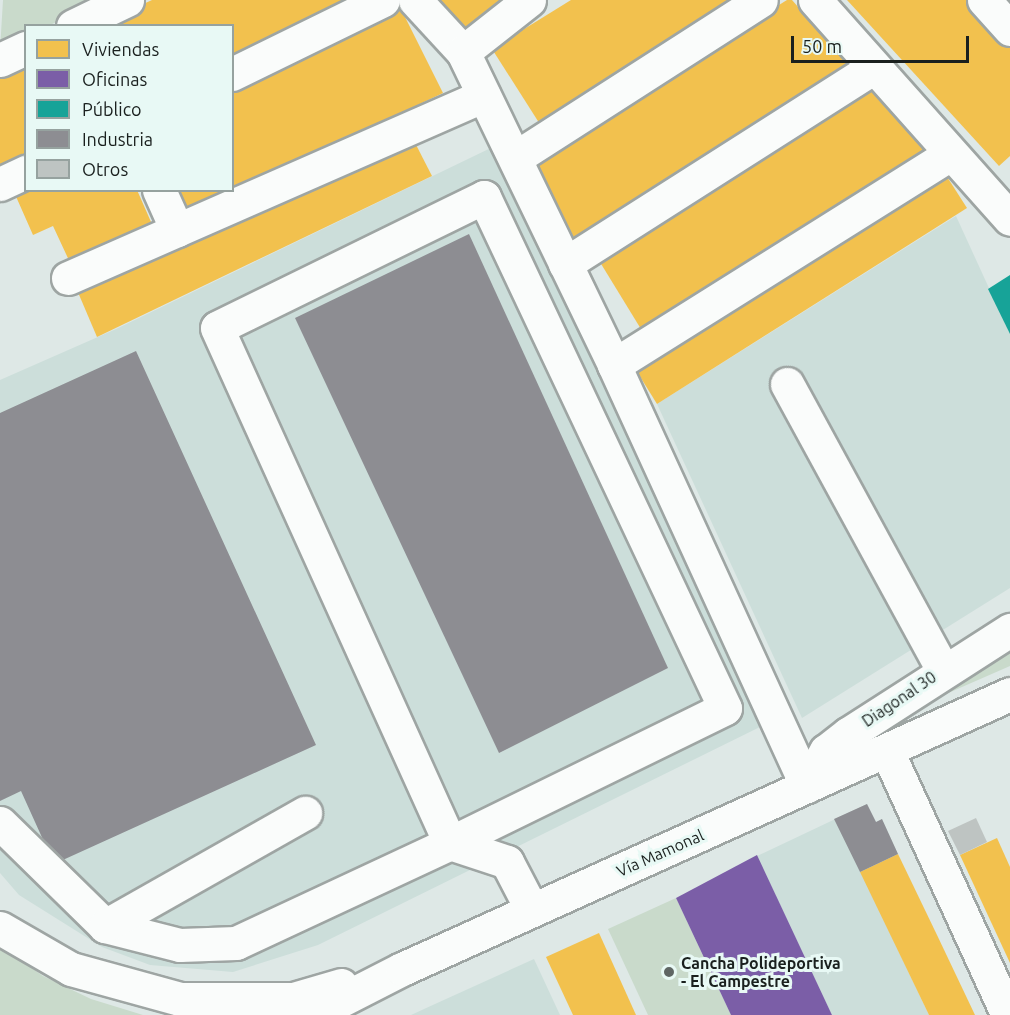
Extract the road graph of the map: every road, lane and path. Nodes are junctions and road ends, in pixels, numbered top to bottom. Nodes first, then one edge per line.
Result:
1 (127, 0) edge
2 (383, 0) edge
3 (415, 0) edge
4 (529, 0) edge
5 (761, 0) edge
6 (815, 0) edge
7 (984, 0) edge
8 (79, 24) edge
9 (1010, 29) edge
10 (24, 49) edge
11 (463, 52) junction
12 (0, 60) edge
13 (874, 67) junction
14 (234, 73) edge
15 (484, 95) junction
16 (950, 154) junction
17 (515, 158) junction
18 (24, 173) edge
19 (0, 184) edge
20 (160, 192) edge
21 (1010, 219) edge
22 (177, 230) junction
23 (565, 264) junction
24 (68, 278) dead end
25 (614, 365) junction
26 (787, 384) dead end
27 (1010, 630) edge
28 (943, 669) junction
29 (1008, 700) edge
30 (887, 751) junction
31 (807, 786) junction
32 (305, 813) dead end
33 (0, 823) edge
34 (450, 843) junction
35 (532, 910) junction
36 (105, 926) junction
37 (0, 928) edge
38 (402, 969) junction
39 (312, 1015) edge
40 (1008, 1015) edge

1 - 8 street
2 - 14 street
3 - 11 street
4 - 11 street
5 - 17 street
6 - 13 street
7 - 9 street
10 - 12 street
11 - 15 street
13 - 16 street
13 - 23 street
15 - 17 street
15 - 22 street
16 - 21 street
16 - 25 street
17 - 23 street
18 - 19 street
20 - 22 street
22 - 24 street
23 - 25 street
25 - 31 street
26 - 28 street
27 - 28 street, Diagonal 30
28 - 31 street, Diagonal 30
29 - 30 street, Vía Mamonal
30 - 31 street, Vía Mamonal
30 - 40 street
31 - 35 street, Vía Mamonal
32 - 36 street
33 - 36 street
34 - 34 street
34 - 35 street
34 - 36 street
35 - 38 street, Vía Mamonal
37 - 38 street
38 - 39 street, Vía Mamonal

